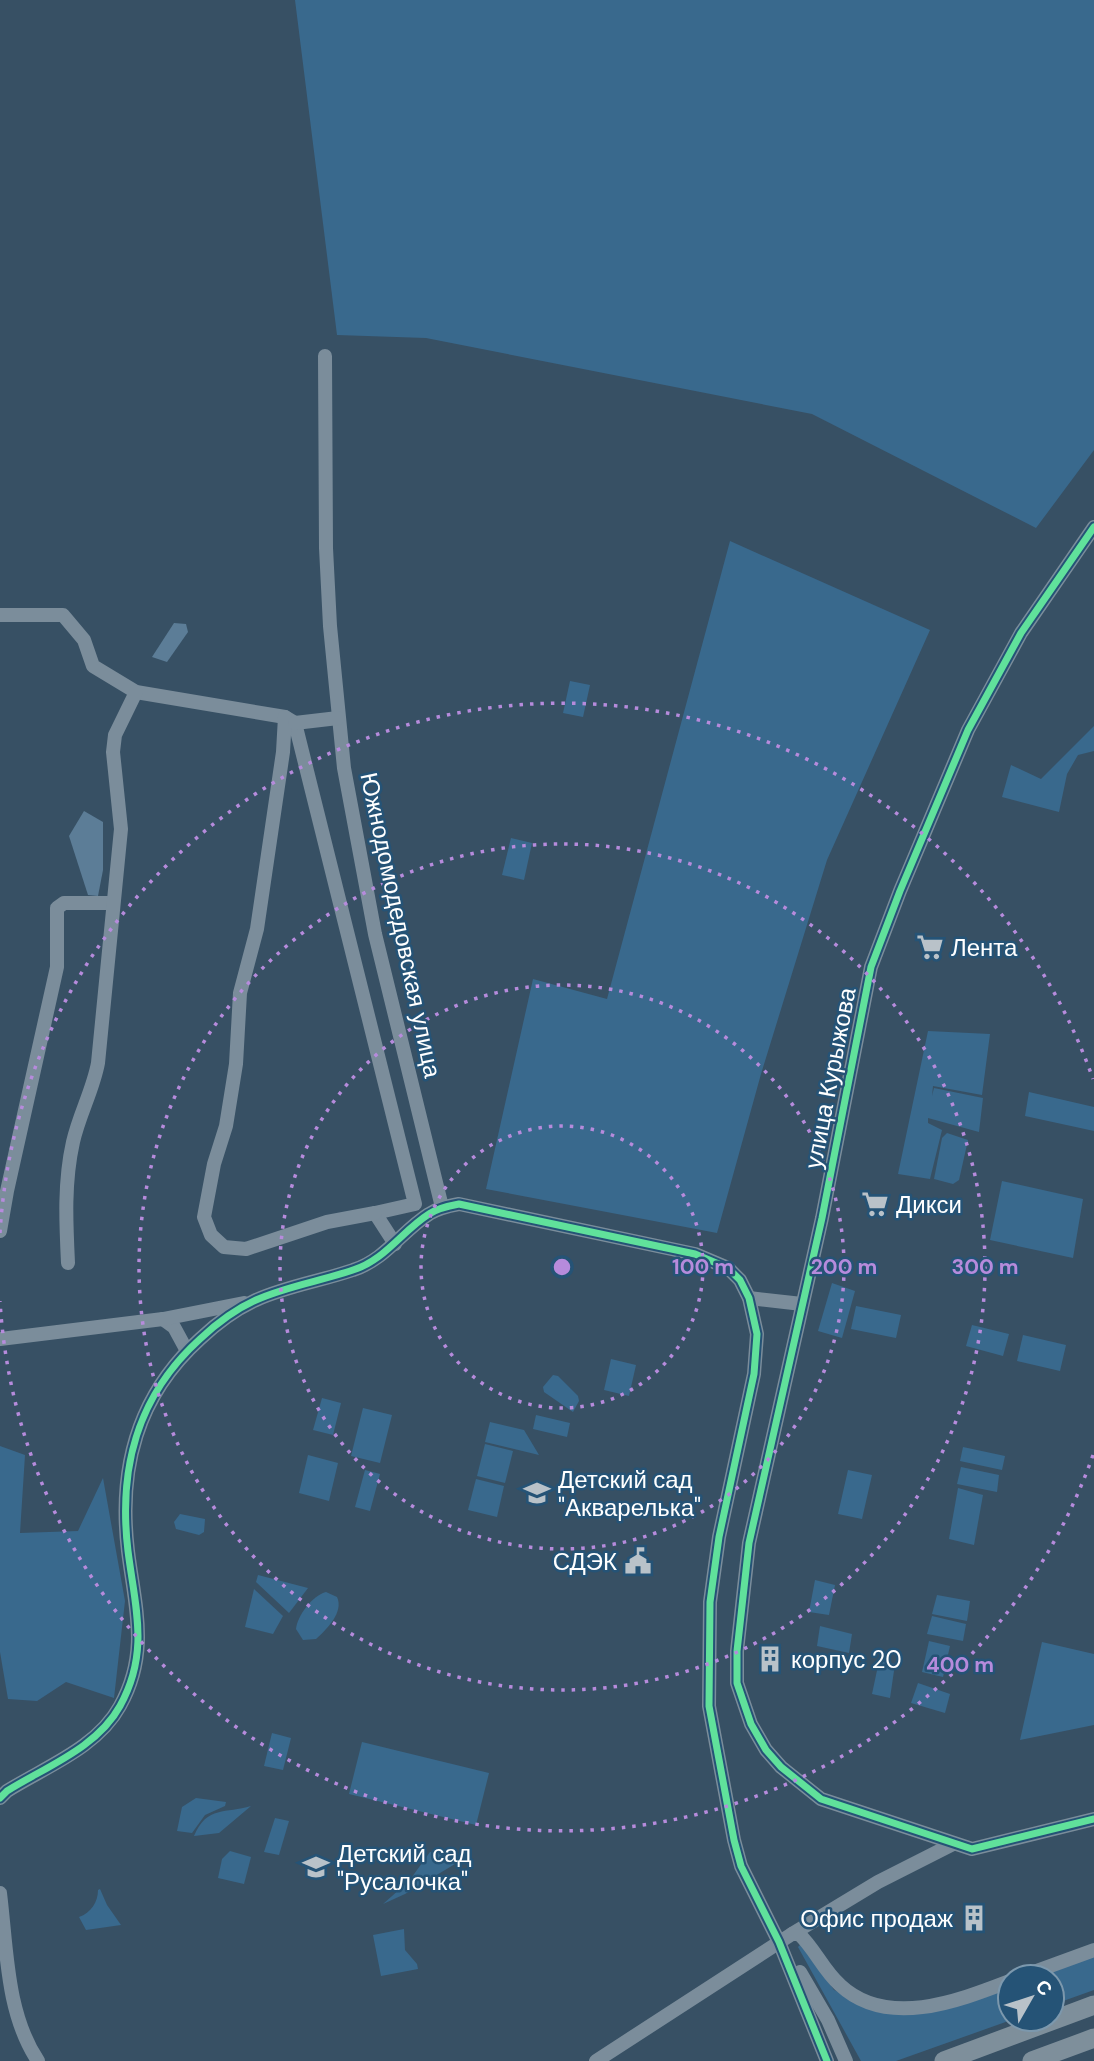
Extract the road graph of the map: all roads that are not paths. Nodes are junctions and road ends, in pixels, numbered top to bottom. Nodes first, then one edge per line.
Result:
1 (326, 356) dead end
2 (1094, 527) edge
3 (0, 615) edge
4 (136, 692) junction
5 (338, 718) junction
6 (290, 720) junction
7 (112, 903) junction
8 (442, 1207) junction
9 (374, 1213) junction
10 (0, 1231) edge
11 (396, 1244) junction
12 (68, 1263) dead end
13 (749, 1298) junction
14 (255, 1300) junction
15 (802, 1304) junction
16 (163, 1319) junction
17 (0, 1339) edge
18 (187, 1351) junction
19 (0, 1798) edge
20 (1094, 1819) edge
21 (953, 1844) junction
22 (0, 1893) edge
23 (785, 1938) junction
24 (1094, 1950) edge
25 (1058, 1963) edge
26 (996, 1986) edge
27 (1094, 2005) edge
28 (1094, 2038) edge
29 (845, 2059) edge
30 (38, 2061) edge
31 (596, 2061) edge
32 (827, 2061) edge
33 (944, 2061) edge
34 (1032, 2061) edge

1 - 5 street, Южнодомодедовская улица
2 - 15 street, улица Курыжова
3 - 4 street
4 - 6 street
4 - 7 street
5 - 6 street
5 - 8 street, Южнодомодедовская улица
6 - 9 street
6 - 9 street
7 - 10 street
7 - 12 street
8 - 11 street
8 - 13 street
9 - 11 street
11 - 14 street
13 - 15 street
13 - 23 street
14 - 16 street
14 - 18 street
15 - 21 street, улица Курыжова
16 - 17 street
16 - 18 street
18 - 19 street
20 - 21 street
21 - 23 street
22 - 30 street
23 - 26 street
23 - 29 street
23 - 31 street
23 - 32 street
24 - 25 street
27 - 33 highway
28 - 34 highway

